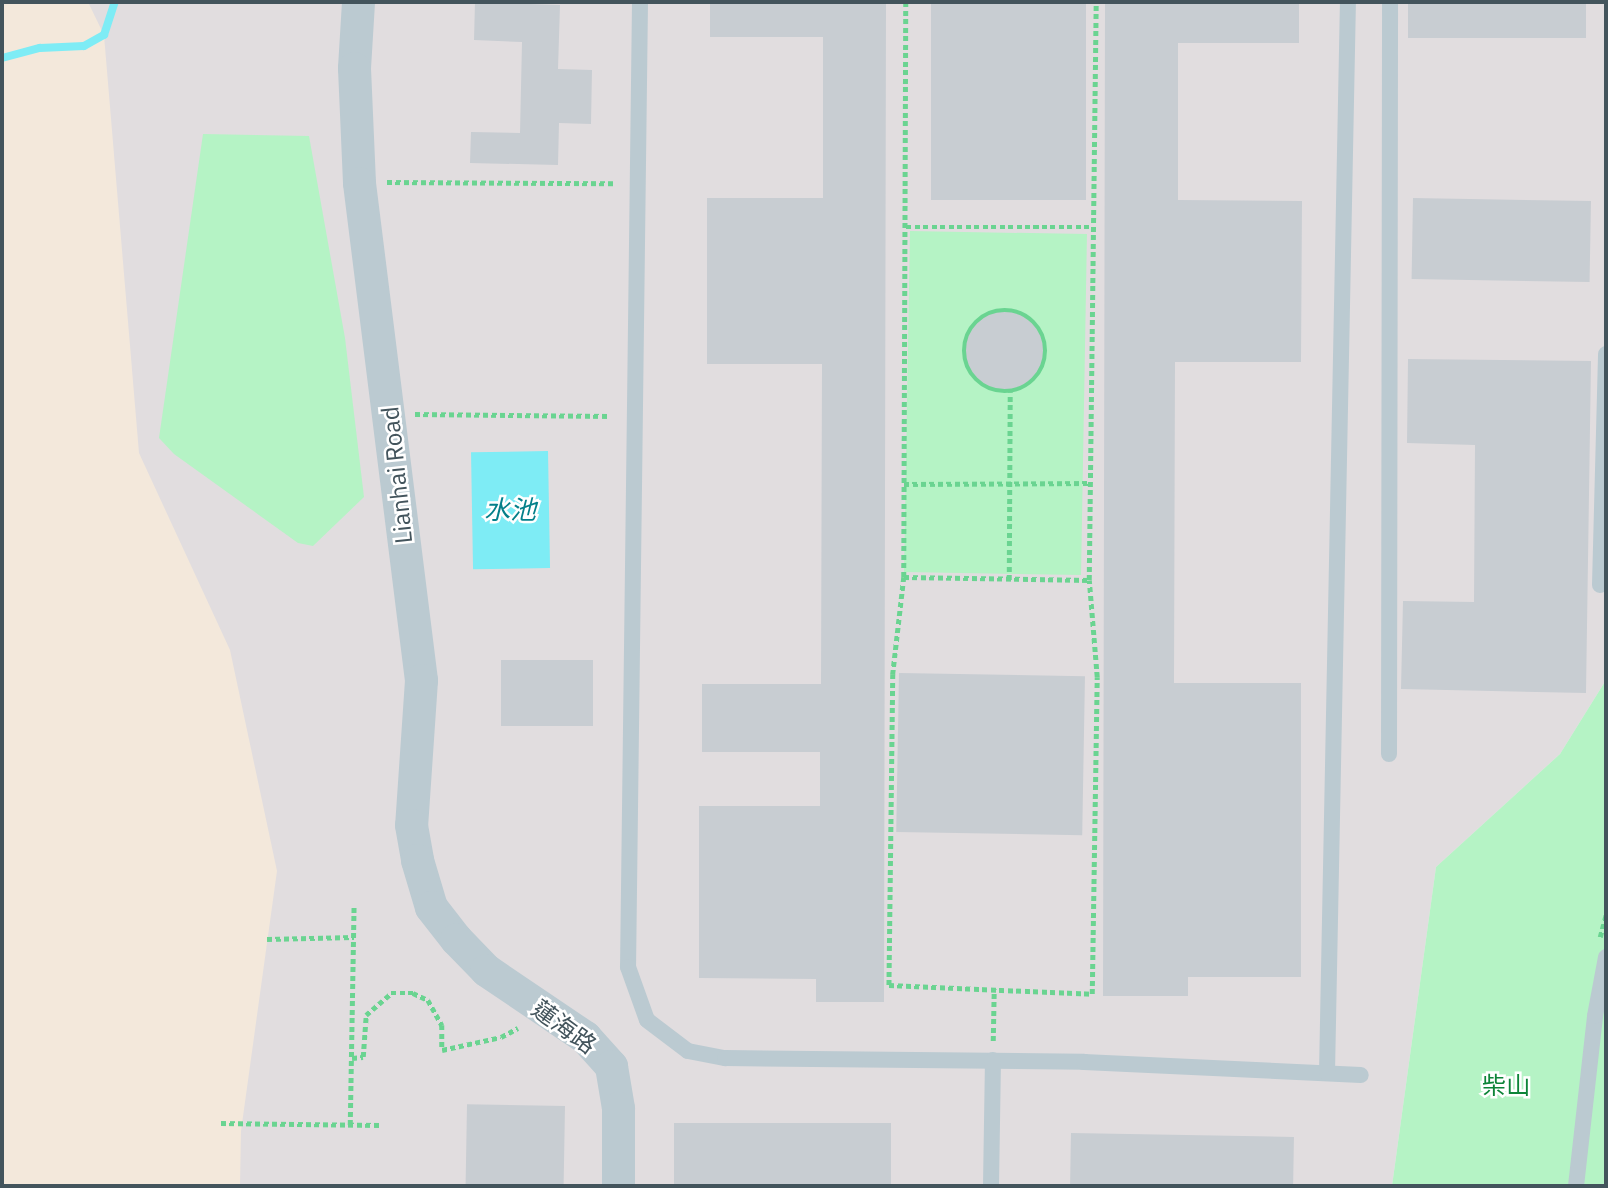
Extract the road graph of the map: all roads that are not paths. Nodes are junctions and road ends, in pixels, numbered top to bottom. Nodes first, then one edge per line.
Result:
1 (358, 2) edge
2 (640, 2) edge
3 (1348, 2) edge
4 (1390, 2) edge
5 (1606, 354) edge
6 (1604, 537) edge
7 (1601, 585) dead end
8 (1389, 754) dead end
9 (456, 939) joint
10 (1606, 957) edge
11 (993, 1060) junction
12 (1327, 1073) junction
13 (1361, 1075) dead end
14 (618, 1186) edge
15 (991, 1186) edge
16 (1576, 1186) edge

1 - 9 street, Lianhai Road
2 - 11 lane
3 - 12 lane
4 - 8 lane
5 - 6 lane
6 - 7 lane
9 - 14 street, 蓮海路
10 - 16 lane
11 - 12 lane
11 - 15 lane
12 - 13 lane

